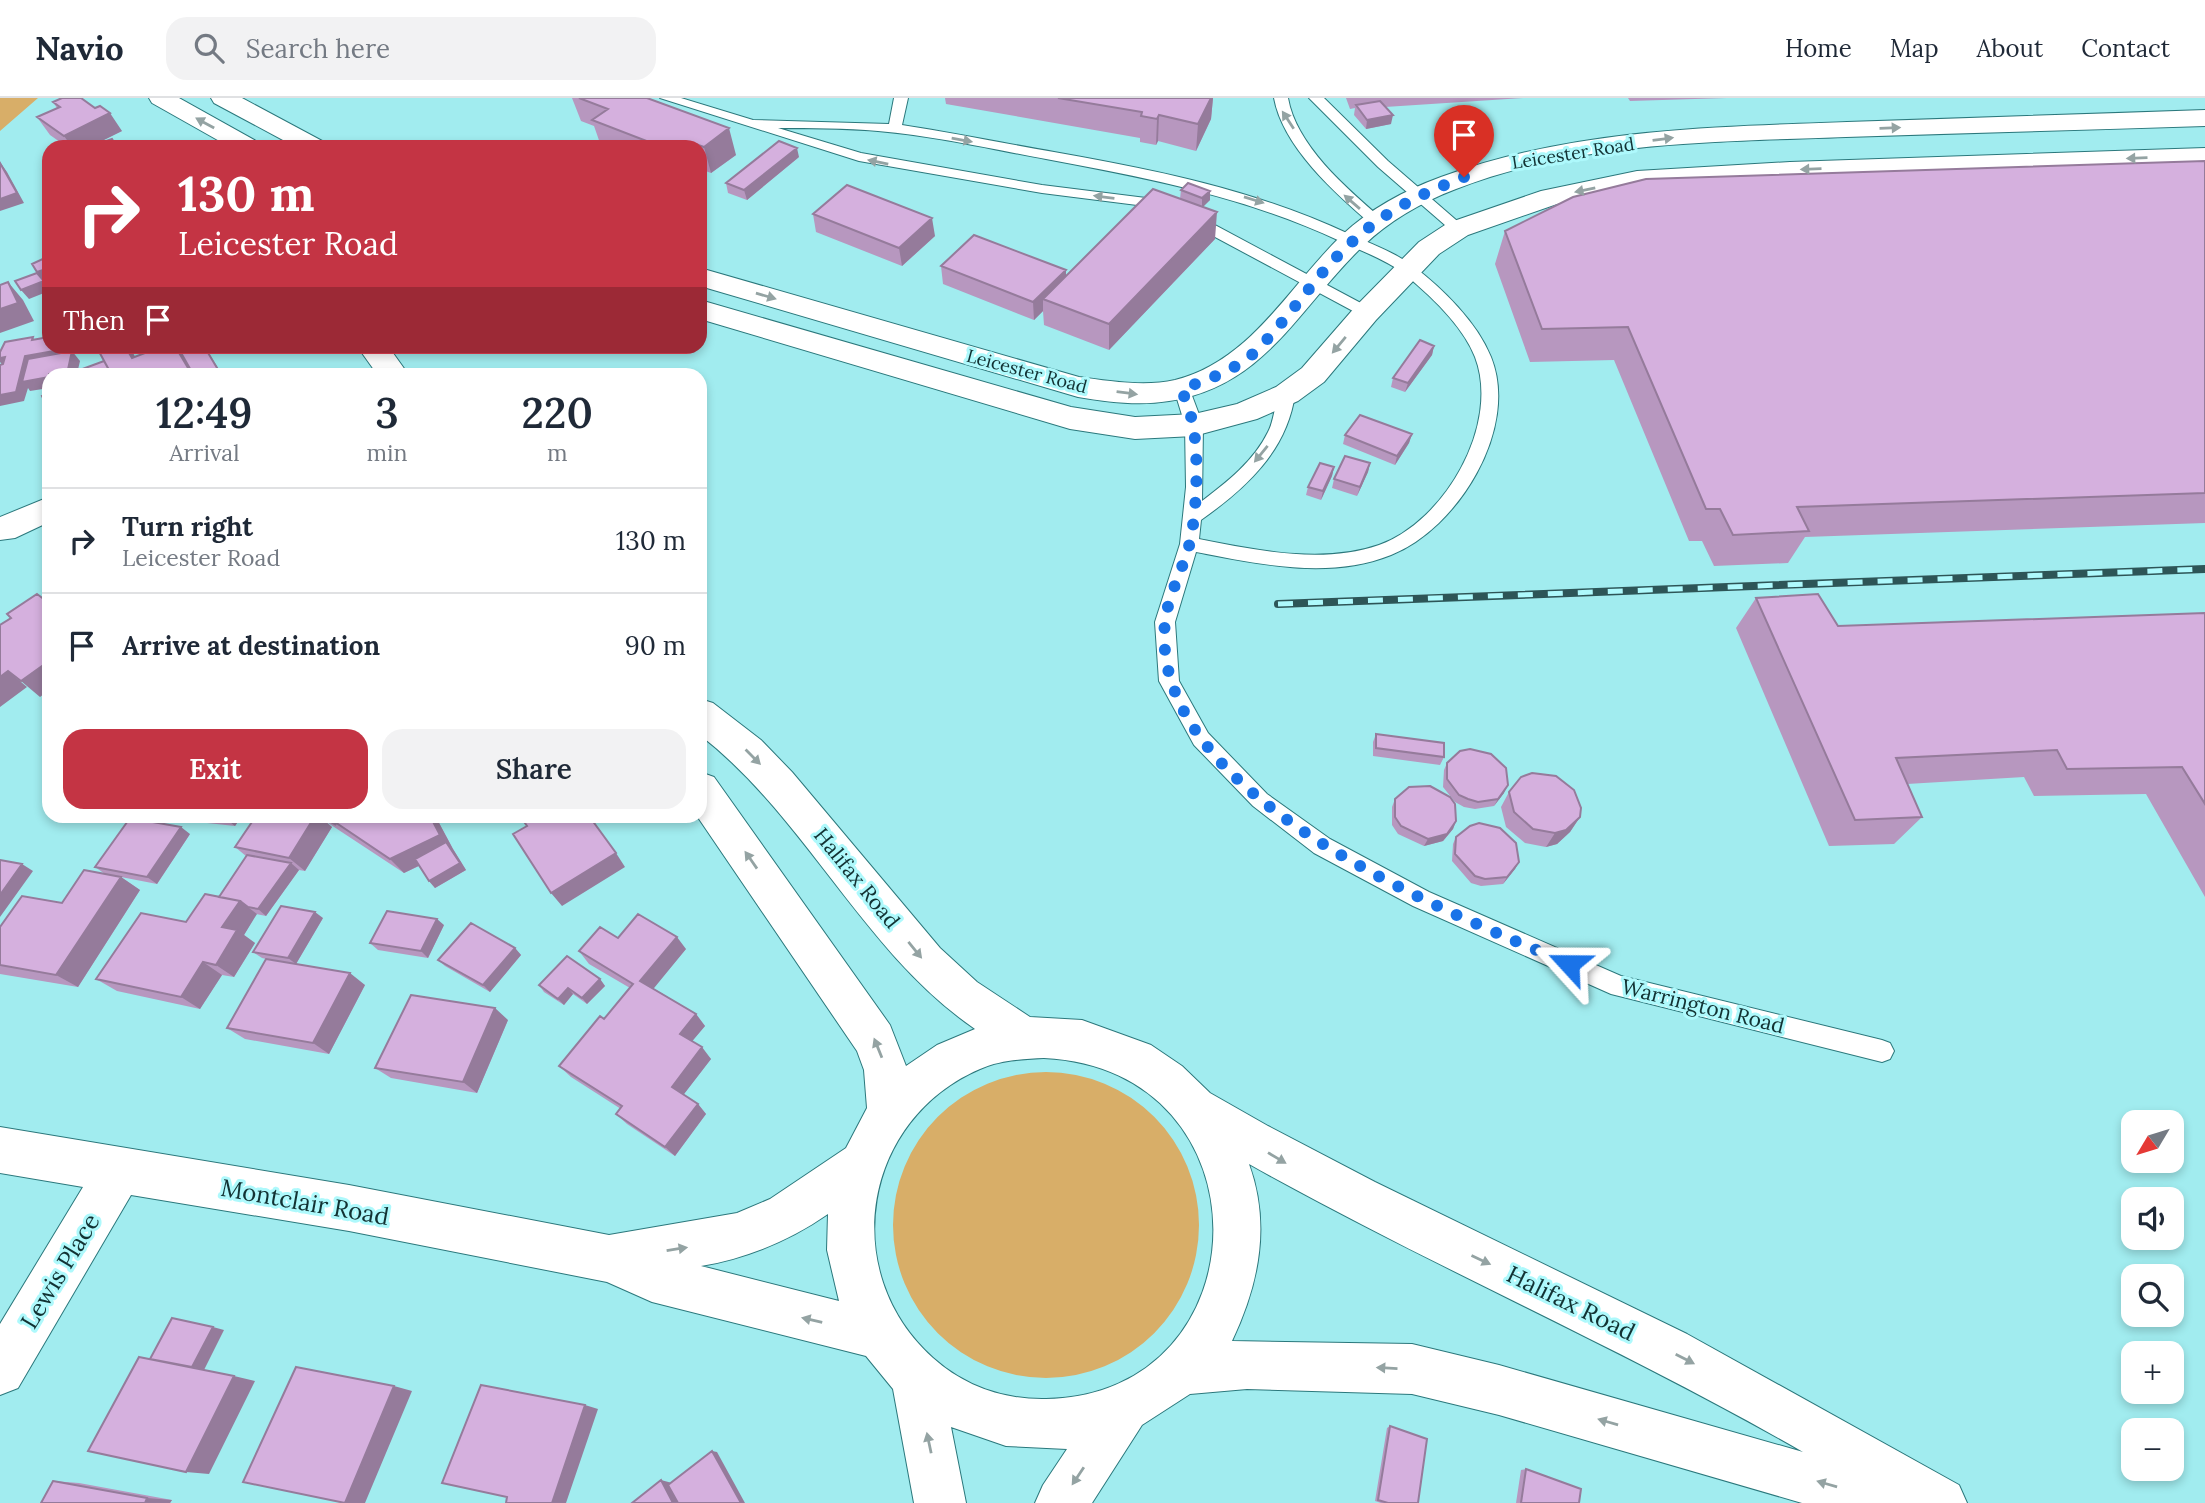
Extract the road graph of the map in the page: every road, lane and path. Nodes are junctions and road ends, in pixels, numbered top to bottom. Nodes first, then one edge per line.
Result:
1 (161, 98) edge
2 (223, 98) edge
3 (667, 98) edge
4 (901, 98) edge
5 (1281, 98) edge
6 (1316, 98) edge
7 (2205, 118) edge
8 (757, 123) junction
9 (895, 128) junction
10 (236, 140) edge
11 (302, 140) edge
12 (1617, 144) junction
13 (2205, 156) edge
14 (1637, 179) junction
15 (1418, 195) junction
16 (1376, 221) junction
17 (1458, 229) junction
18 (1352, 241) junction
19 (1408, 270) junction
20 (707, 279) edge
21 (1312, 284) junction
22 (707, 311) edge
23 (1366, 313) junction
24 (1182, 389) junction
25 (1287, 394) junction
26 (1194, 425) junction
27 (42, 512) edge
28 (1192, 517) junction
29 (1, 531) edge
30 (1189, 544) junction
31 (707, 719) edge
32 (707, 798) edge
33 (1020, 1035) junction
34 (1882, 1051) dead end
35 (1198, 1110) junction
36 (890, 1115) junction
37 (0, 1150) edge
38 (865, 1162) junction
39 (120, 1171) junction
40 (609, 1259) junction
41 (878, 1335) junction
42 (0, 1370) edge
43 (1178, 1370) junction
44 (917, 1382) junction
45 (1123, 1409) junction
46 (940, 1503) edge
47 (1061, 1503) edge
48 (1892, 1503) edge
49 (1941, 1503) edge

10 -> 1 street
2 - 11 street
3 - 8 lane
4 - 9 lane
16 -> 5 lane
6 - 15 lane
12 -> 7 street, Leicester Road
8 - 9 lane
21 -> 8 lane
9 -> 18 lane
12 - 14 street
12 - 15 street, Leicester Road
13 -> 14 street, Leicester Road
14 -> 17 street, Leicester Road
15 - 16 street, Leicester Road
15 - 17 lane
16 - 18 street, Leicester Road
17 - 19 street, Leicester Road
18 - 19 lane
18 - 21 street, Leicester Road
19 - 23 street, Leicester Road
19 - 30 lane
20 -> 24 street, Leicester Road
21 - 23 lane
21 - 24 street, Leicester Road
22 - 26 street, Leicester Road
23 -> 25 street, Leicester Road
24 - 26 lane, Warrington Road
25 - 26 street, Leicester Road
25 -> 28 lane
26 - 28 lane, Warrington Road
27 - 29 street
28 - 30 lane, Warrington Road
30 - 34 lane, Warrington Road
31 -> 33 street, Halifax Road
36 -> 32 street
33 - 35 street, Halifax Road
33 - 36 street, Halifax Road
35 - 43 street, Halifax Road
35 -> 49 street, Halifax Road
36 - 38 street, Halifax Road
37 - 39 street, Montclair Road
40 -> 38 street, Montclair Road
38 - 41 street, Halifax Road
39 - 40 street, Montclair Road
39 - 42 street, Lewis Place
41 -> 40 street, Montclair Road
41 - 44 street, Halifax Road
43 - 45 street, Halifax Road
48 -> 43 street
44 - 45 street, Halifax Road
46 -> 44 street
45 -> 47 street

